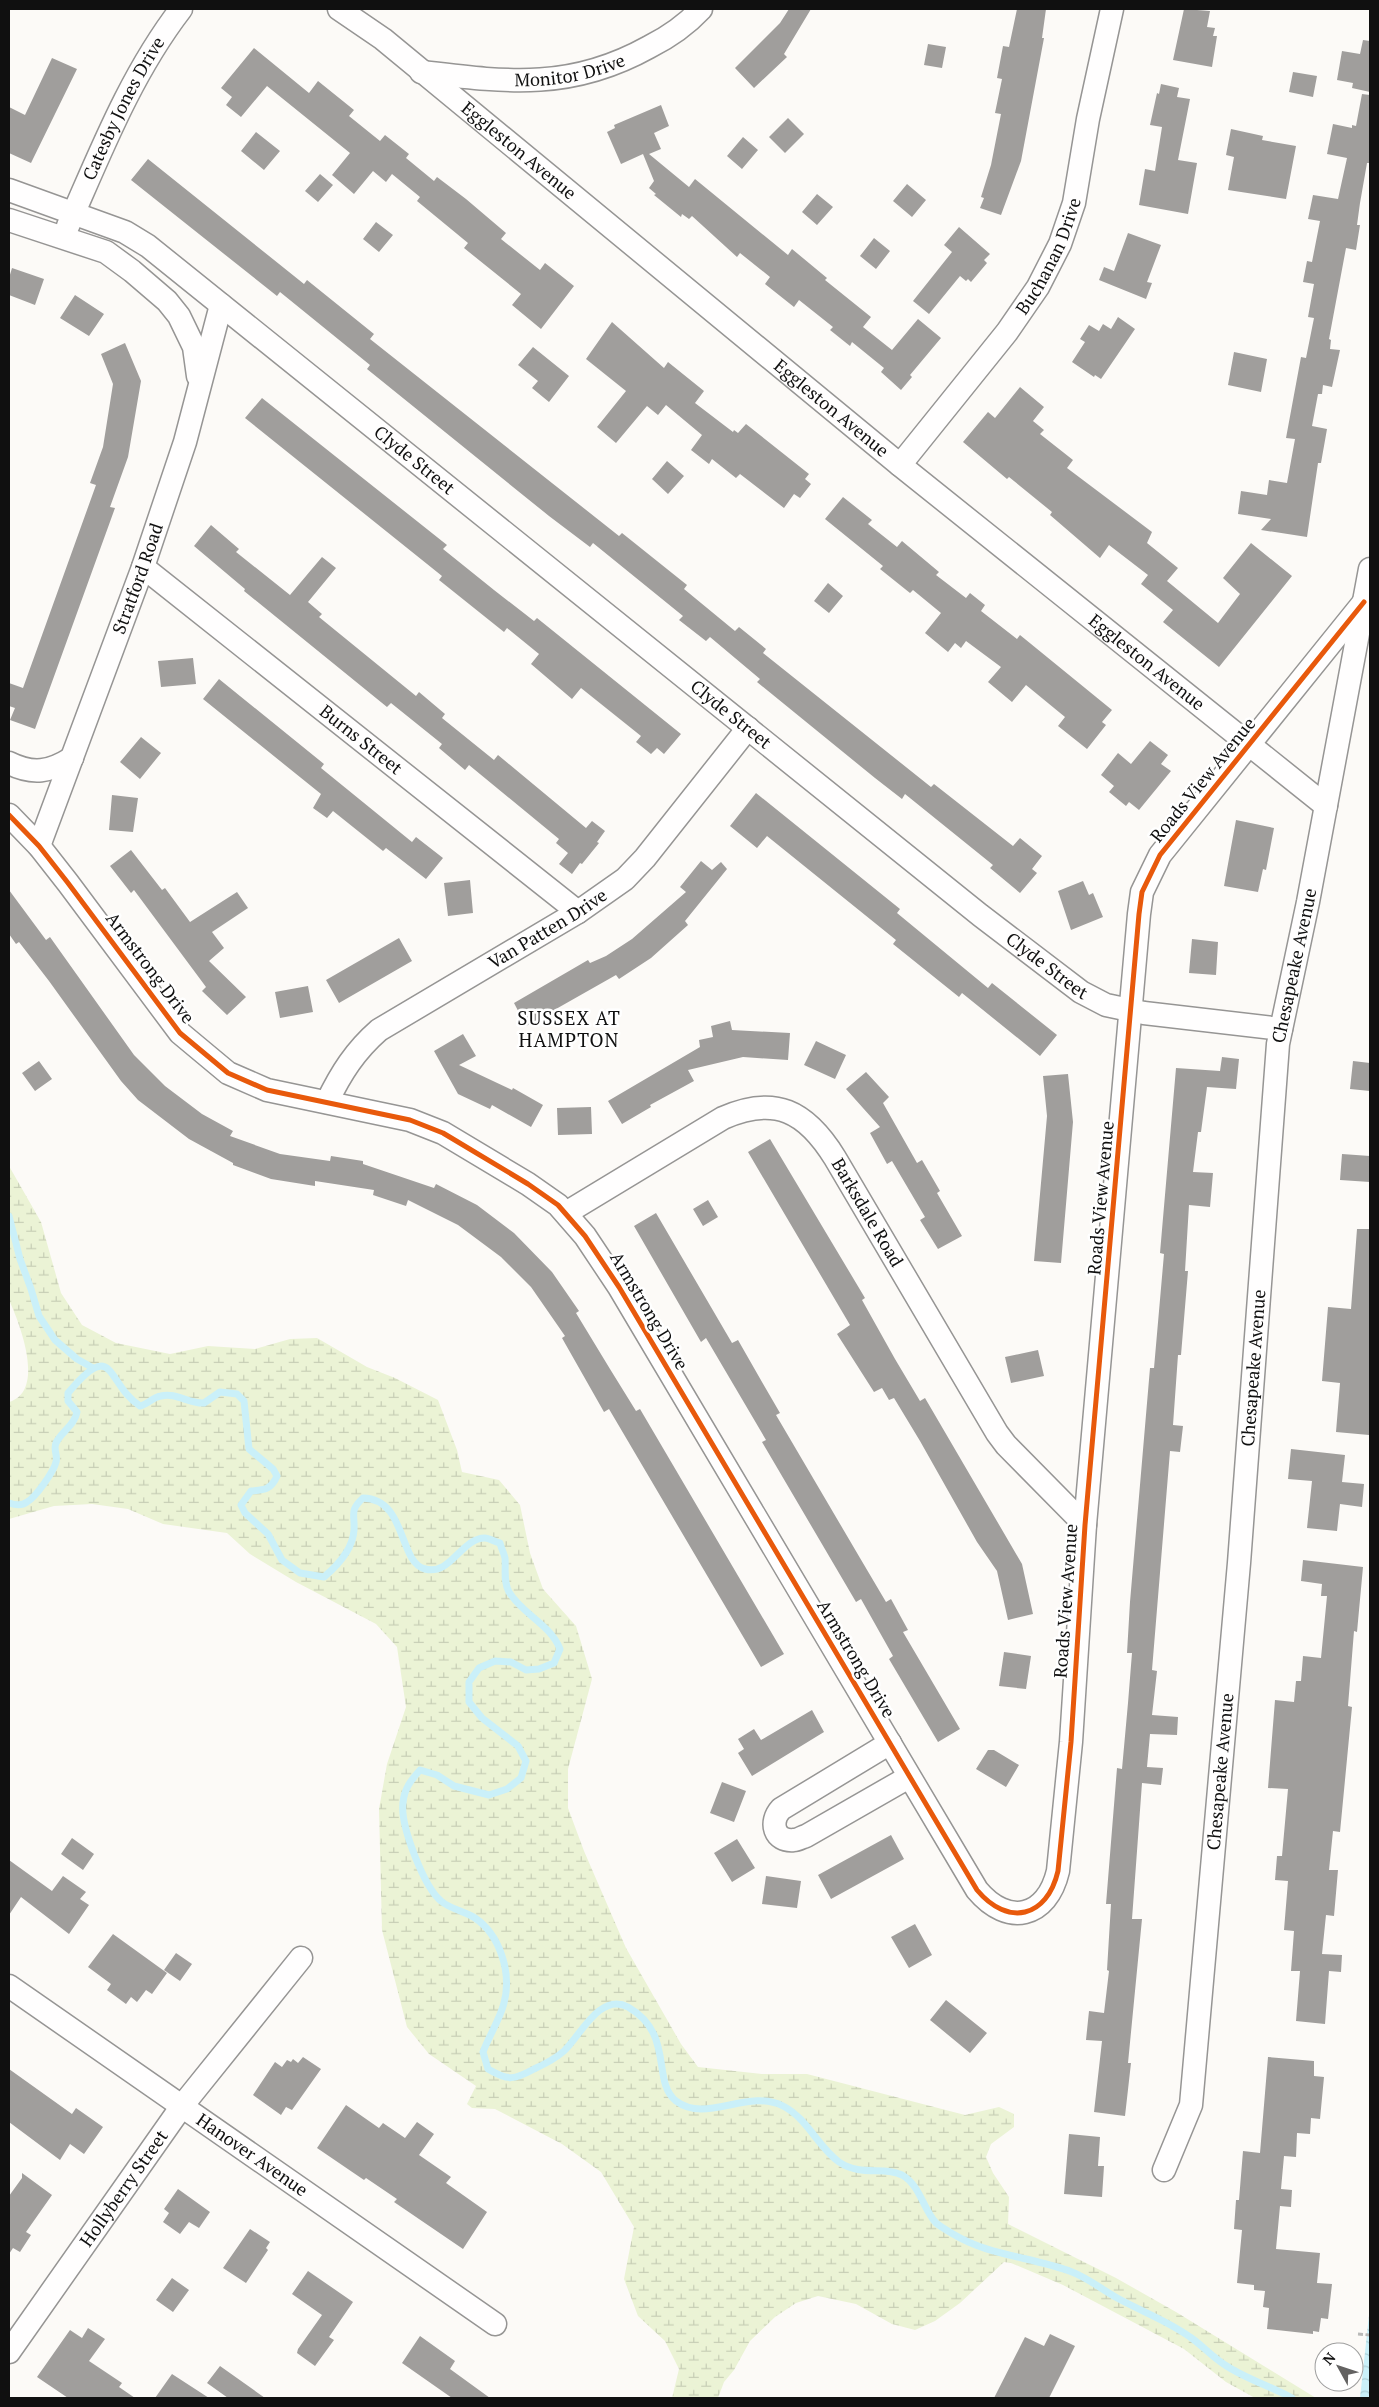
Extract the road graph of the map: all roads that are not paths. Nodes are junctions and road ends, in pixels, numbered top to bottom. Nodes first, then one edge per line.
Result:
1 (181, 9) edge
2 (339, 9) edge
3 (701, 9) edge
4 (1112, 9) edge
5 (421, 72) junction
6 (9, 190) edge
7 (73, 213) junction
8 (9, 220) edge
9 (62, 238) junction
10 (221, 305) junction
11 (199, 385) junction
12 (900, 464) junction
13 (143, 567) junction
14 (1370, 569) edge
15 (1364, 602) junction
16 (748, 728) junction
17 (1249, 744) junction
18 (72, 758) junction
19 (9, 763) edge
20 (1326, 806) junction
21 (9, 815) edge
22 (39, 846) junction
23 (578, 912) junction
24 (1132, 1011) junction
25 (1280, 1029) junction
26 (327, 1102) junction
27 (566, 1213) junction
28 (1085, 1524) junction
29 (890, 1742) junction
30 (909, 1777) junction
31 (1058, 1871) joint
32 (301, 1958) dead end
33 (9, 1986) edge
34 (182, 2106) junction
35 (1164, 2170) dead end
36 (495, 2324) dead end
37 (9, 2352) edge

1 - 7 street, Catesby Jones Drive
2 - 5 street, Eggleston Avenue
3 - 5 street, Monitor Drive
4 - 12 street, Buchanan Drive
5 - 12 street, Eggleston Avenue
6 - 7 street
7 - 9 street, Catesby Jones Drive
7 - 10 street
8 - 9 street
9 - 11 street
10 - 11 street, Stratford Road
10 - 16 street, Clyde Street
11 - 13 street, Stratford Road
12 - 17 street, Eggleston Avenue
13 - 18 street, Stratford Road
13 - 23 street, Burns Street
14 - 15 street, Chesapeake Avenue
15 - 17 street, Roads View Avenue
15 - 20 street, Chesapeake Avenue
16 - 23 street, Van Patten Drive
16 - 24 street, Clyde Street
17 - 20 street, Eggleston Avenue
17 - 24 street, Roads View Avenue
18 - 19 street
18 - 22 street, Stratford Road
20 - 25 street, Chesapeake Avenue
21 - 22 street, Armstrong Drive
22 - 26 street, Armstrong Drive
23 - 26 street, Van Patten Drive
24 - 25 street, Clyde Street
24 - 28 street, Roads View Avenue
25 - 35 street, Chesapeake Avenue
26 - 27 street, Armstrong Drive
27 - 28 street, Barksdale Road
27 - 29 street, Armstrong Drive
28 - 31 street, Roads View Avenue
29 - 30 street, Armstrong Drive
29 - 30 street, Armstrong Drive
30 - 31 street, Armstrong Drive
32 - 34 street, Hollyberry Street
33 - 34 street, Hanover Avenue
34 - 36 street, Hanover Avenue
34 - 37 street, Hollyberry Street

